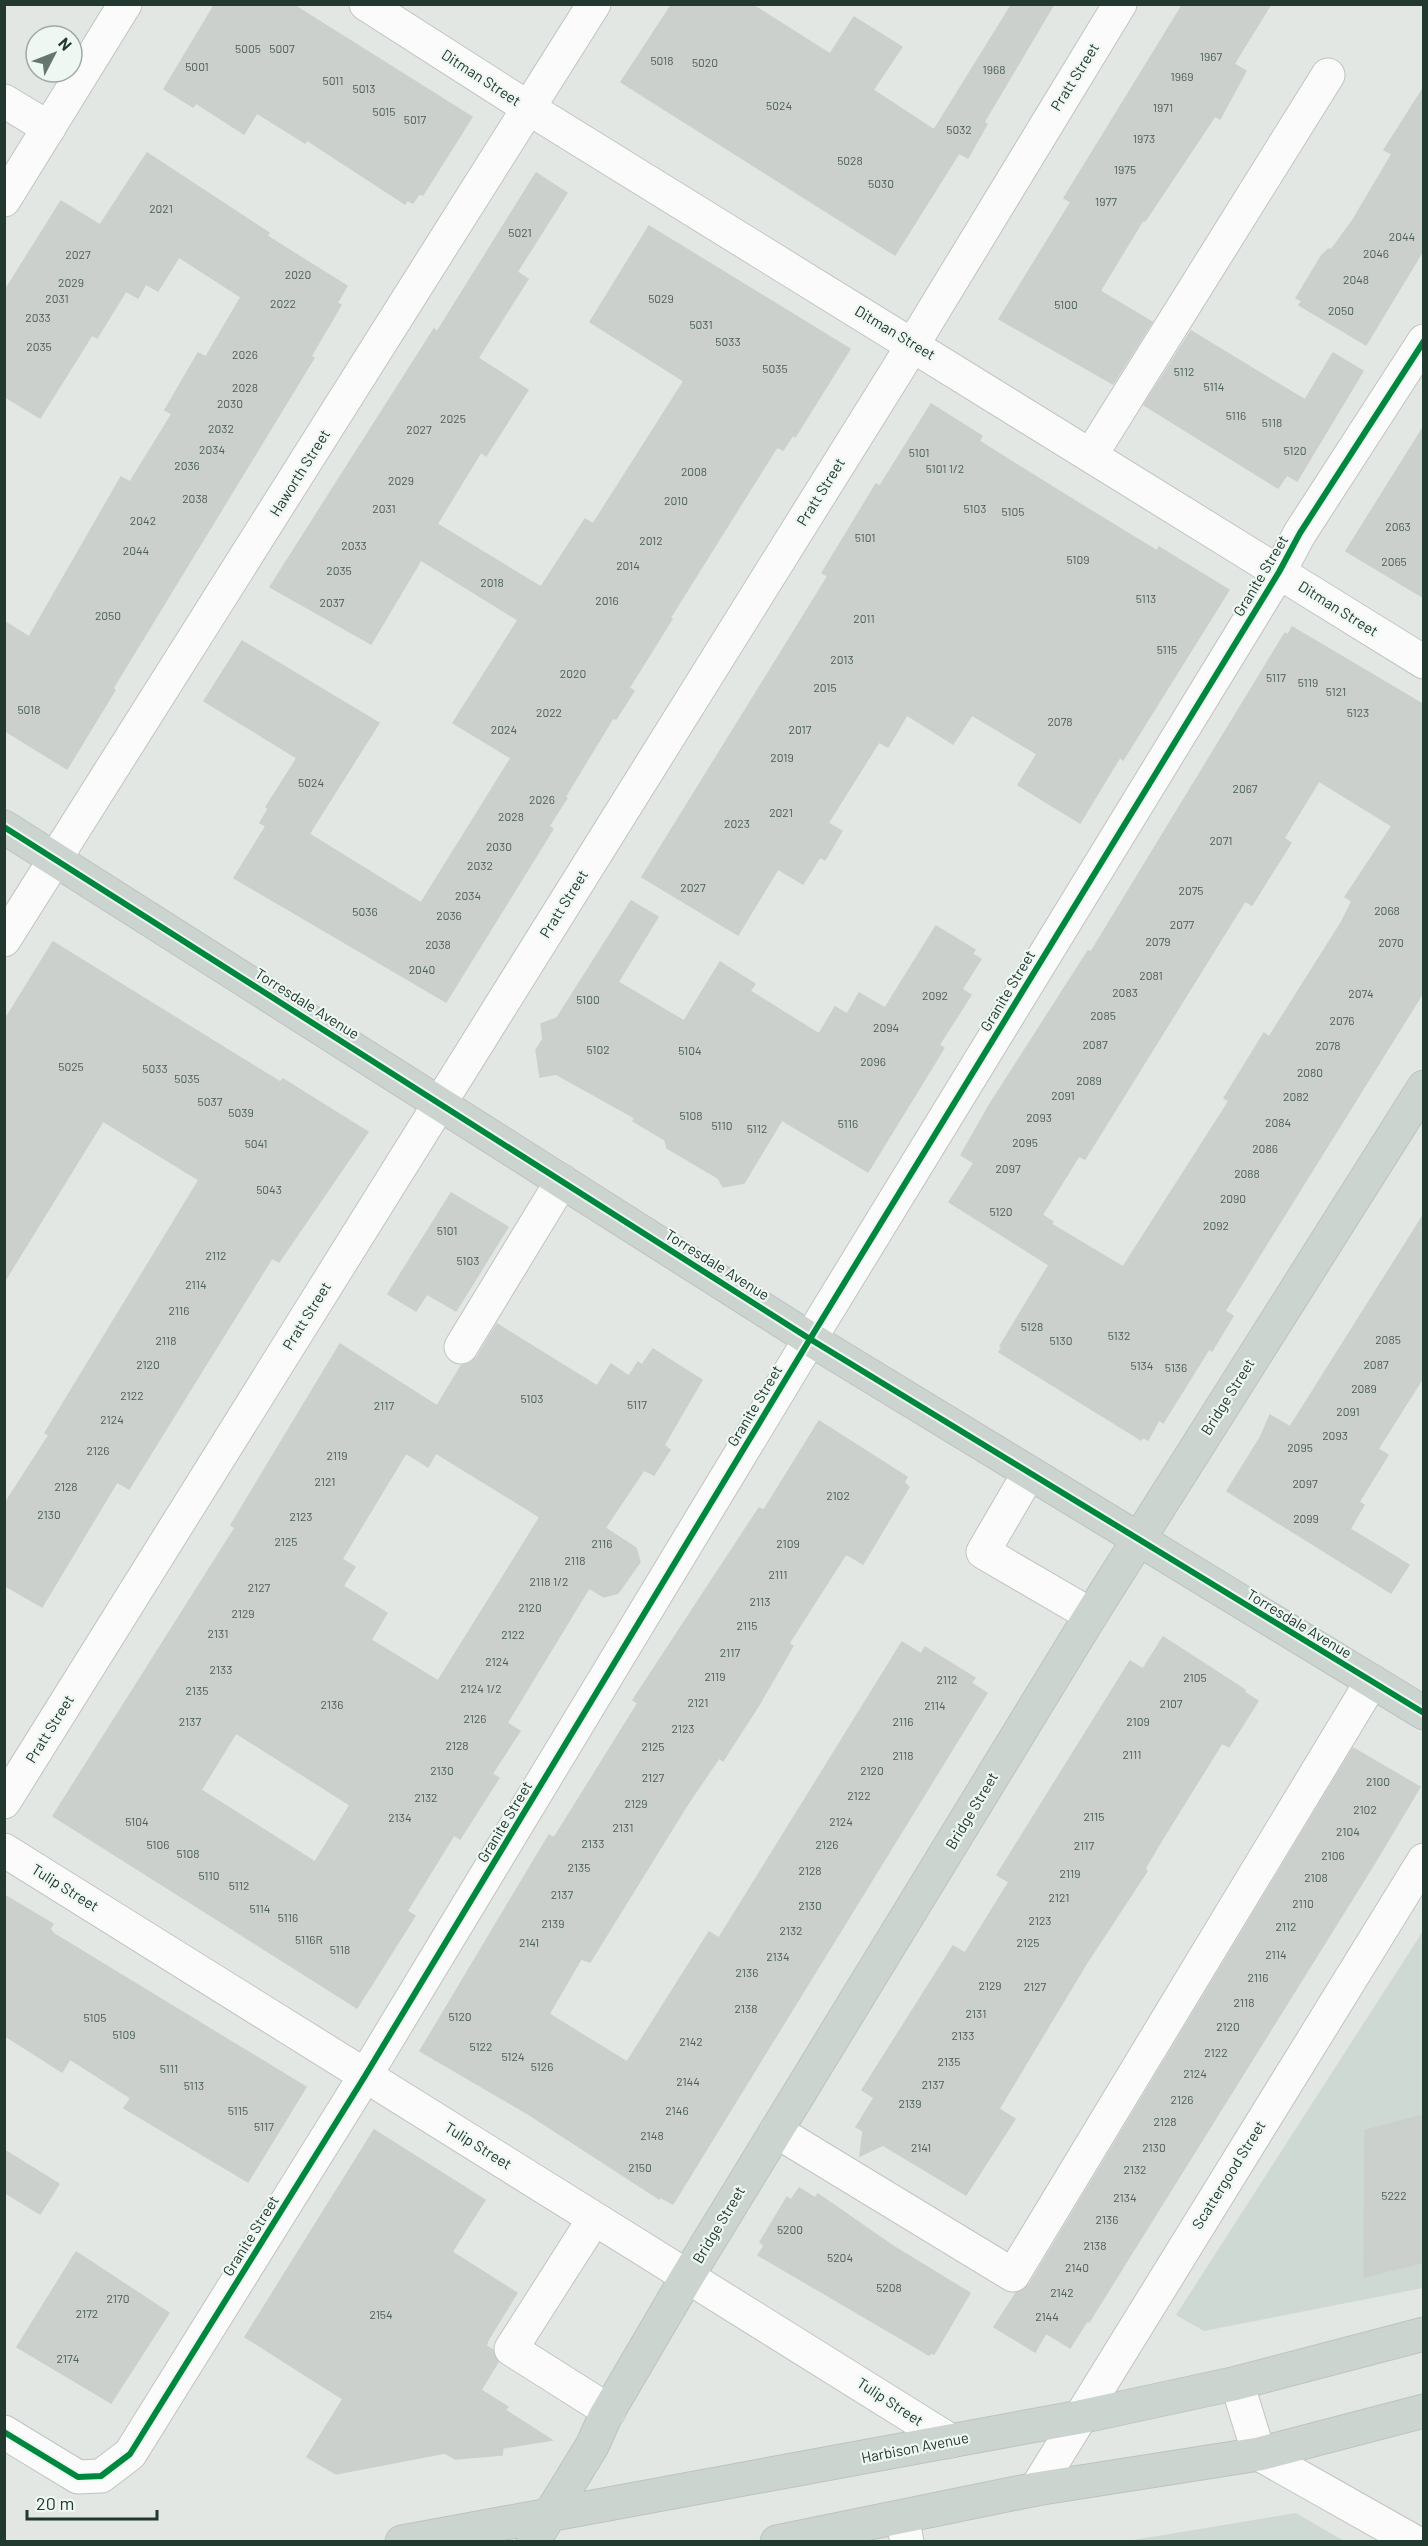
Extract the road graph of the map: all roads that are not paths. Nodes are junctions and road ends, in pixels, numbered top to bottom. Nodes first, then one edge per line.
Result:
1 (125, 4) edge
2 (366, 4) edge
3 (594, 4) edge
4 (1120, 4) edge
5 (1328, 75) dead end
6 (4, 100) edge
7 (530, 109) junction
8 (49, 128) junction
9 (4, 201) edge
10 (1424, 341) edge
11 (912, 344) junction
12 (1090, 455) junction
13 (1279, 572) junction
14 (1424, 662) edge
15 (4, 827) edge
16 (55, 859) junction
17 (4, 940) edge
18 (1424, 1087) edge
19 (440, 1103) junction
20 (562, 1181) junction
21 (810, 1339) junction
22 (461, 1347) dead end
23 (1029, 1473) junction
24 (1137, 1540) junction
25 (1091, 1615) junction
26 (1372, 1682) junction
27 (1424, 1713) edge
28 (4, 1802) edge
29 (4, 1850) edge
30 (1424, 1860) edge
31 (365, 2076) junction
32 (776, 2131) junction
33 (594, 2219) junction
34 (687, 2277) junction
35 (1424, 2334) edge
36 (1237, 2383) junction
37 (609, 2411) junction
38 (1424, 2411) edge
39 (1080, 2417) junction
40 (4, 2432) edge
41 (951, 2441) junction
42 (1259, 2454) junction
43 (1036, 2489) junction
44 (540, 2529) edge
45 (905, 2529) edge
46 (402, 2541) edge
47 (777, 2541) edge
48 (1415, 2541) edge

1 - 8 street
2 - 7 street, Ditman Street
3 - 7 street, Haworth Street
4 - 11 street, Pratt Street
5 - 12 street
6 - 8 street
7 - 11 street, Ditman Street
7 - 16 street, Haworth Street
8 - 9 street
10 - 13 street, Granite Street
11 - 12 street, Ditman Street
11 - 19 street, Pratt Street
12 - 13 street, Ditman Street
13 - 14 street, Ditman Street
13 - 21 street, Granite Street
15 - 16 main road, Torresdale Avenue
16 - 17 street, Haworth Street
16 - 19 main road, Torresdale Avenue
18 - 24 main road, Bridge Street
19 - 20 main road, Torresdale Avenue
19 - 28 street, Pratt Street
20 - 21 main road, Torresdale Avenue
20 - 22 street
21 - 23 main road, Torresdale Avenue
21 - 31 street, Granite Street
23 - 24 main road, Torresdale Avenue
23 - 25 street
24 - 25 main road, Bridge Street
24 - 26 main road, Torresdale Avenue
25 - 32 main road, Bridge Street
26 - 27 main road, Torresdale Avenue
26 - 32 street
29 - 31 street, Tulip Street
30 - 39 street, Scattergood Street
31 - 33 street, Tulip Street
31 - 40 street, Granite Street
32 - 34 main road, Bridge Street
33 - 34 street, Tulip Street
33 - 37 street
34 - 37 main road, Bridge Street
34 - 41 street, Tulip Street
35 - 36 main road, Harbison Avenue
36 - 39 main road, Harbison Avenue
36 - 42 street
37 - 44 main road, Bridge Street
38 - 42 main road
39 - 41 main road, Harbison Avenue
39 - 43 street, Scattergood Street
41 - 44 main road, Harbison Avenue
42 - 43 main road
42 - 48 street
43 - 45 main road
44 - 46 main road, Harbison Avenue
45 - 47 main road

